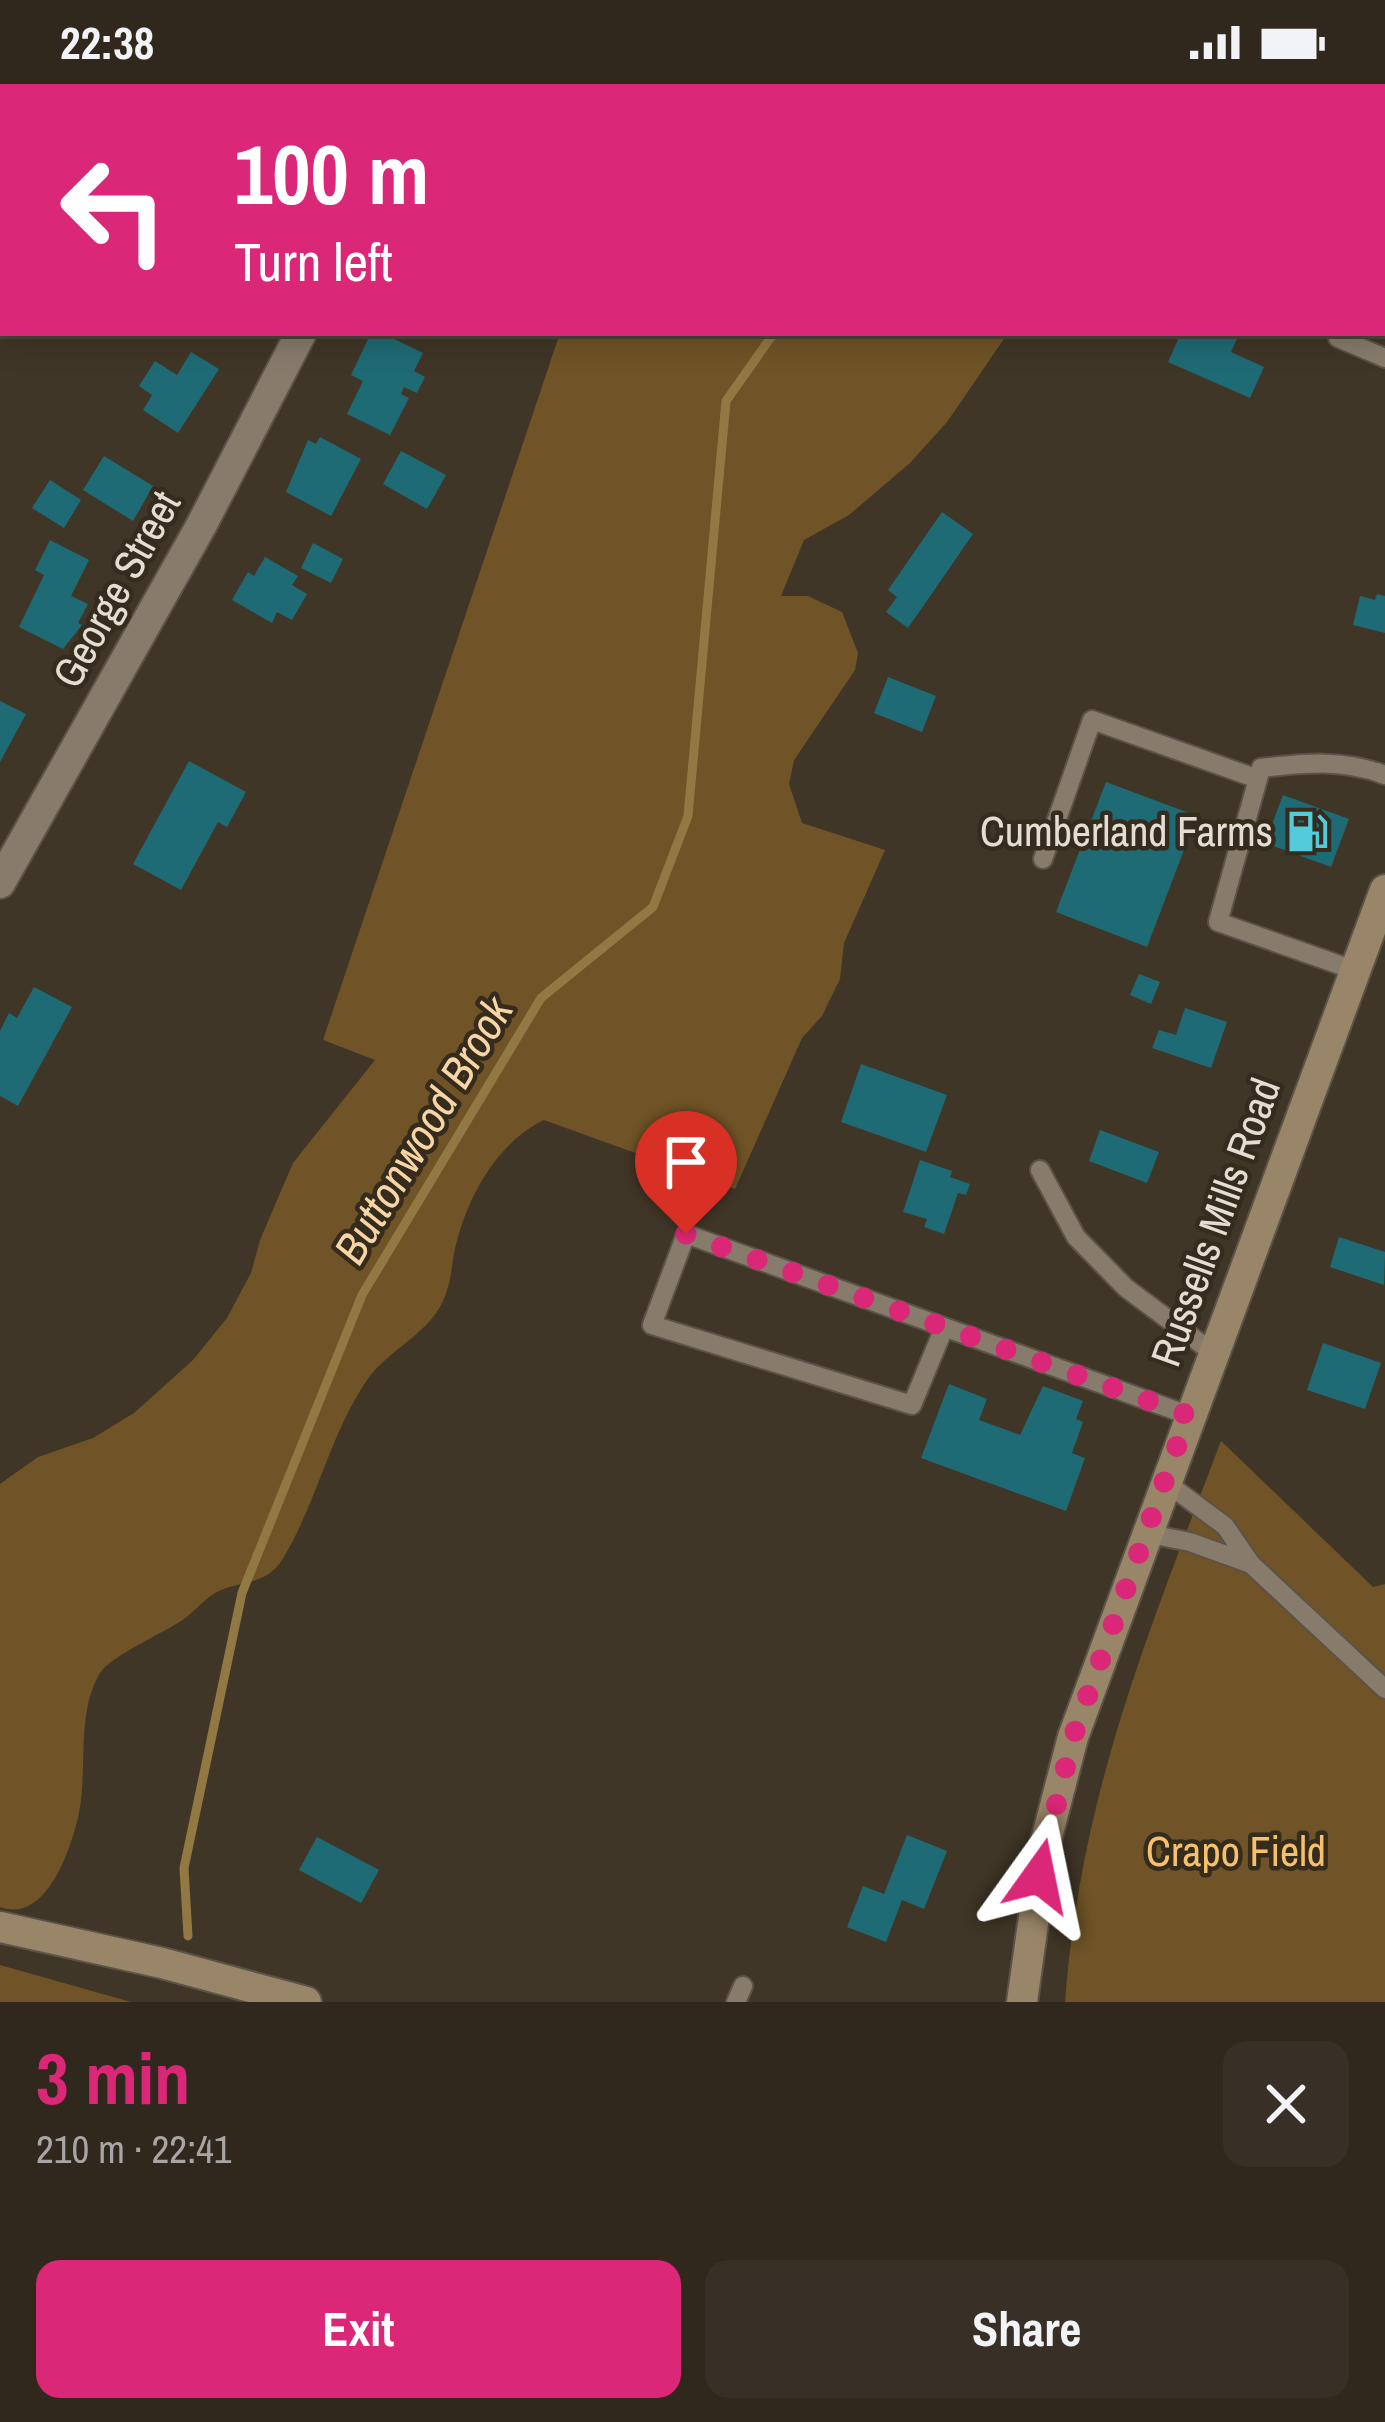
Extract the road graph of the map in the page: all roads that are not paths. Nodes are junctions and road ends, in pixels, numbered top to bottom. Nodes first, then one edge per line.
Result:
1 (300, 336) edge
2 (1336, 336) edge
3 (1385, 358) edge
4 (1385, 776) edge
5 (1258, 779) junction
6 (1043, 859) dead end
7 (0, 883) edge
8 (1385, 890) edge
9 (1354, 970) junction
10 (1040, 1170) dead end
11 (944, 1328) junction
12 (1212, 1352) junction
13 (1188, 1415) junction
14 (1164, 1481) junction
15 (1145, 1533) junction
16 (1251, 1564) junction
17 (1385, 1689) edge
18 (0, 1928) edge
19 (306, 2002) edge
20 (1022, 2002) edge

1 - 7 street, George Street
2 - 3 lane
4 - 5 lane
5 - 6 lane
5 - 9 lane
8 - 9 main road, Russells Mills Road
9 - 12 main road, Russells Mills Road
10 - 12 lane
11 - 11 lane
11 - 13 lane
12 - 13 main road, Russells Mills Road
13 - 14 main road, Russells Mills Road
14 - 15 main road, Russells Mills Road
14 - 16 lane
15 - 16 lane
15 - 20 main road, Russells Mills Road
16 - 17 lane
18 - 19 main road

